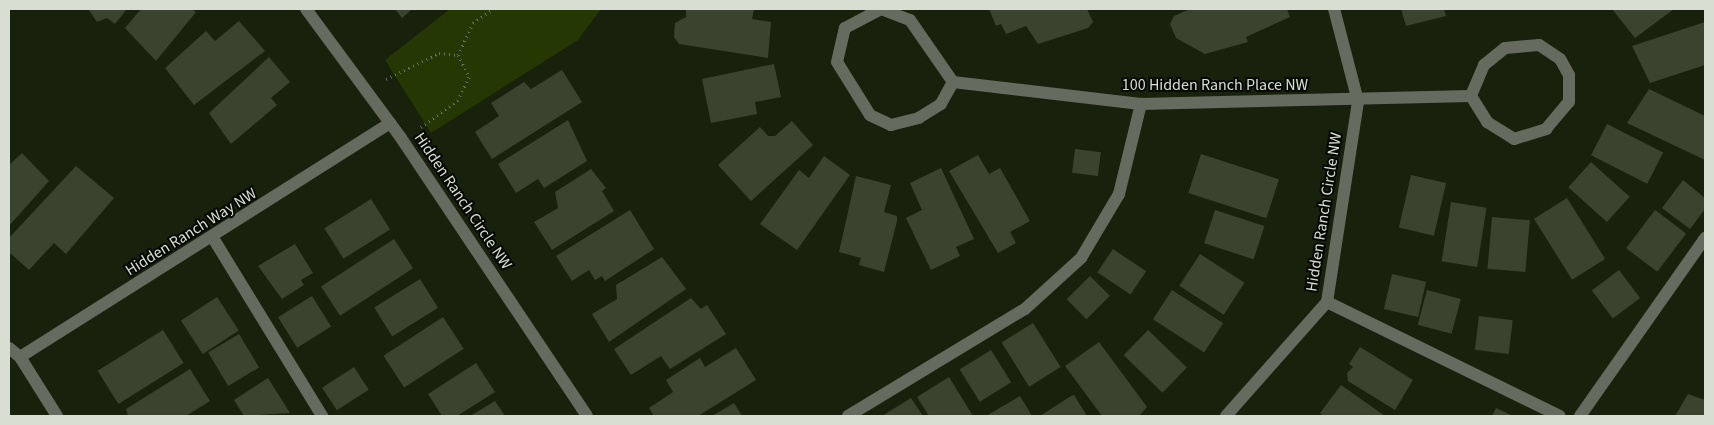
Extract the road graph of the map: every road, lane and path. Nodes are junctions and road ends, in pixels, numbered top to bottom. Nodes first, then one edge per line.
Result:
1 (306, 9) edge
2 (493, 9) edge
3 (1334, 9) edge
4 (458, 55) junction
5 (953, 82) junction
6 (367, 92) junction
7 (1471, 96) junction
8 (1358, 101) junction
9 (1141, 104) junction
10 (390, 123) junction
11 (400, 138) junction
12 (212, 238) junction
13 (1705, 238) edge
14 (1326, 302) junction
15 (9, 348) edge
16 (20, 357) junction
17 (57, 416) edge
18 (322, 416) edge
19 (587, 416) edge
20 (848, 416) edge
21 (1226, 416) edge
22 (1560, 416) edge
23 (1580, 416) edge

1 - 6 street, Hidden Ranch Circle NW
2 - 4 path
3 - 8 street, Hidden Ranch Circle NW
4 - 6 path
4 - 11 path
5 - 5 street
5 - 9 street, 100 Hidden Ranch Place NW
6 - 10 street, Hidden Ranch Circle NW
7 - 7 street
7 - 8 street, 100 Hidden Ranch Place NW
8 - 9 street, 100 Hidden Ranch Place NW
8 - 14 street, Hidden Ranch Circle NW
9 - 20 street
10 - 11 street, Hidden Ranch Circle NW
10 - 12 street, Hidden Ranch Way NW
11 - 19 street, Hidden Ranch Circle NW
12 - 16 street, Hidden Ranch Way NW
12 - 18 street
13 - 23 street
14 - 21 street, Hidden Ranch Circle NW
14 - 22 street
15 - 16 street
16 - 17 street

